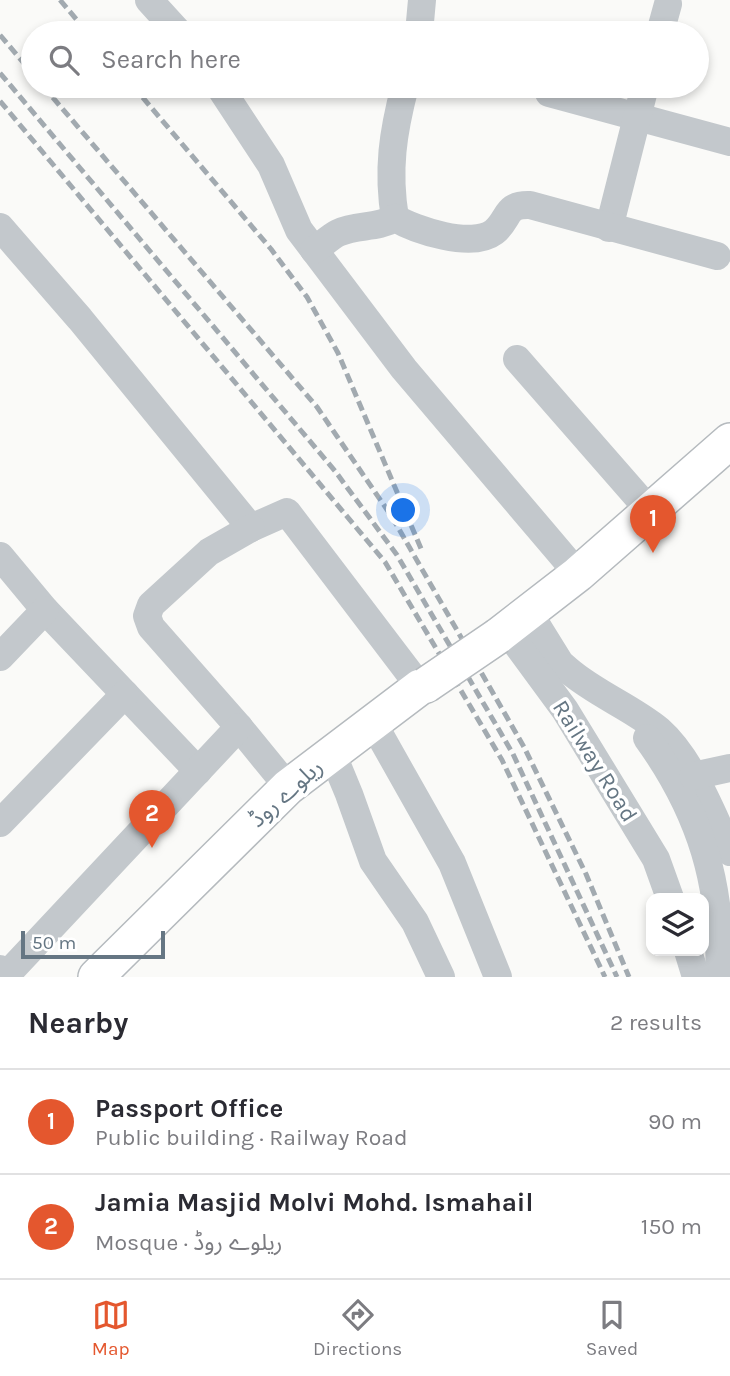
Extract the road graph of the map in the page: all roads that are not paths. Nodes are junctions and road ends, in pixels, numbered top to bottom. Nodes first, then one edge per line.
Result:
1 (149, 0) edge
2 (422, 0) edge
3 (668, 4) dead end
4 (168, 21) edge
5 (420, 21) edge
6 (663, 21) edge
7 (227, 98) edge
8 (402, 98) edge
9 (569, 98) edge
10 (641, 98) edge
11 (636, 116) junction
12 (730, 142) edge
13 (395, 218) junction
14 (0, 227) edge
15 (608, 228) junction
16 (314, 250) junction
17 (717, 256) dead end
18 (517, 359) dead end
19 (730, 441) edge
20 (649, 510) junction
21 (251, 528) junction
22 (0, 556) edge
23 (578, 574) junction
24 (45, 610) junction
25 (512, 627) junction
26 (0, 657) edge
27 (423, 686) junction
28 (125, 694) junction
29 (627, 706) junction
30 (373, 723) junction
31 (239, 727) junction
32 (332, 753) junction
33 (730, 768) edge
34 (198, 771) junction
35 (693, 776) junction
36 (288, 787) junction
37 (4, 811) edge
38 (730, 852) edge
39 (668, 893) edge
40 (690, 956) edge
41 (0, 969) edge
42 (96, 977) edge
43 (441, 977) edge
44 (498, 977) edge
45 (696, 977) edge
46 (719, 977) edge

1 - 4 street
2 - 5 street
3 - 6 street
7 - 16 street
8 - 13 street
9 - 11 street
10 - 11 street
11 - 12 street
11 - 15 street
13 - 15 street
13 - 16 street
14 - 21 street
15 - 17 street
16 - 23 street
18 - 20 street
19 - 20 main road
20 - 23 main road
21 - 27 street
21 - 31 street
22 - 24 street
23 - 25 main road
24 - 26 street
24 - 28 street
25 - 27 main road, ریلوے روڈ, bridge
25 - 29 street
25 - 39 street, Railway Road
27 - 30 main road, ریلوے روڈ
28 - 34 street
28 - 37 street
29 - 35 street
29 - 46 street
30 - 32 main road, ریلوے روڈ
30 - 44 street
31 - 34 street
31 - 36 street
32 - 36 main road, ریلوے روڈ
32 - 43 street
33 - 35 street
34 - 41 street
35 - 38 street
36 - 42 main road, ریلوے روڈ
40 - 45 street

